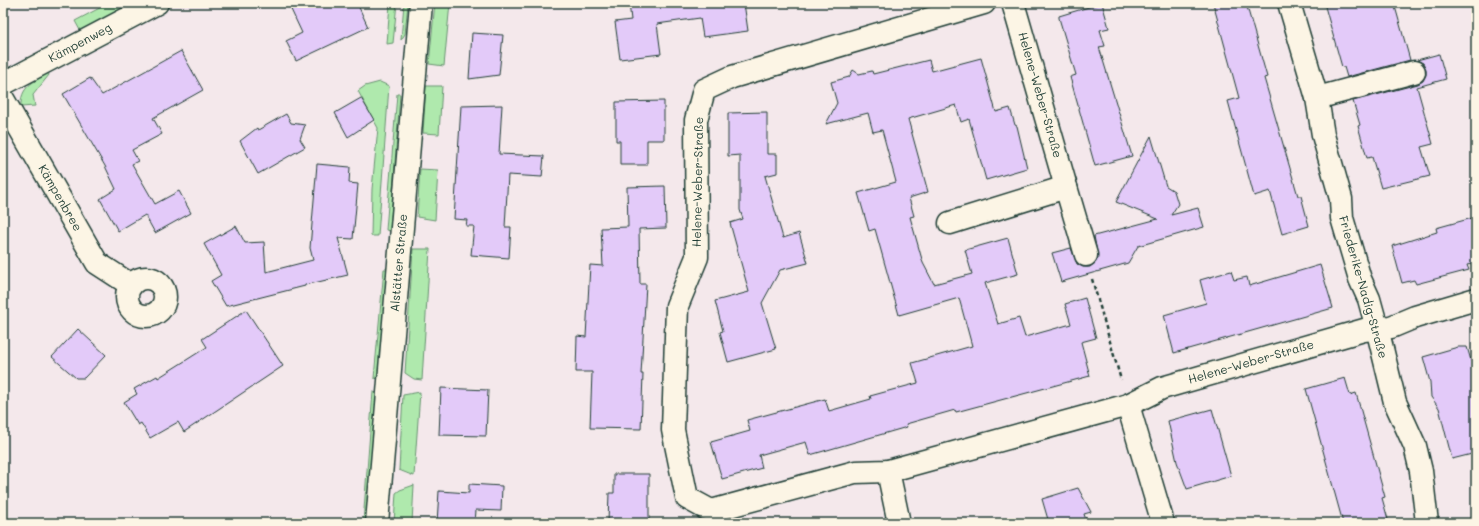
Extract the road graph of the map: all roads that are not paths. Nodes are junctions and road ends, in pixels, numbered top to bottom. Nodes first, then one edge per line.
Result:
1 (157, 3) edge
2 (421, 3) edge
3 (984, 3) edge
4 (1013, 3) edge
5 (1290, 3) edge
6 (1414, 72) dead end
7 (3, 84) edge
8 (1317, 98) junction
9 (3, 99) edge
10 (1066, 187) junction
11 (950, 223) dead end
12 (1086, 255) road end
13 (130, 285) dead end
14 (1476, 299) edge
15 (1377, 328) junction
16 (1128, 405) junction
17 (888, 471) junction
18 (376, 523) edge
19 (900, 523) edge
20 (1164, 523) edge
21 (1427, 523) edge

1 - 7 street, Kämpenweg
2 - 18 street, Alstätter Straße
3 - 17 street, Helene-Weber-Straße
4 - 10 street, Helene-Weber-Straße
5 - 8 street, Friederike-Nadig-Straße
6 - 8 street
8 - 15 street, Friederike-Nadig-Straße
9 - 13 street, Kämpenbree
10 - 11 street
10 - 12 street, Helene-Weber-Straße
14 - 15 street, Helene-Weber-Straße
15 - 16 street, Helene-Weber-Straße
15 - 21 street, Friederike-Nadig-Straße
16 - 17 street, Helene-Weber-Straße
16 - 20 street
17 - 19 street

